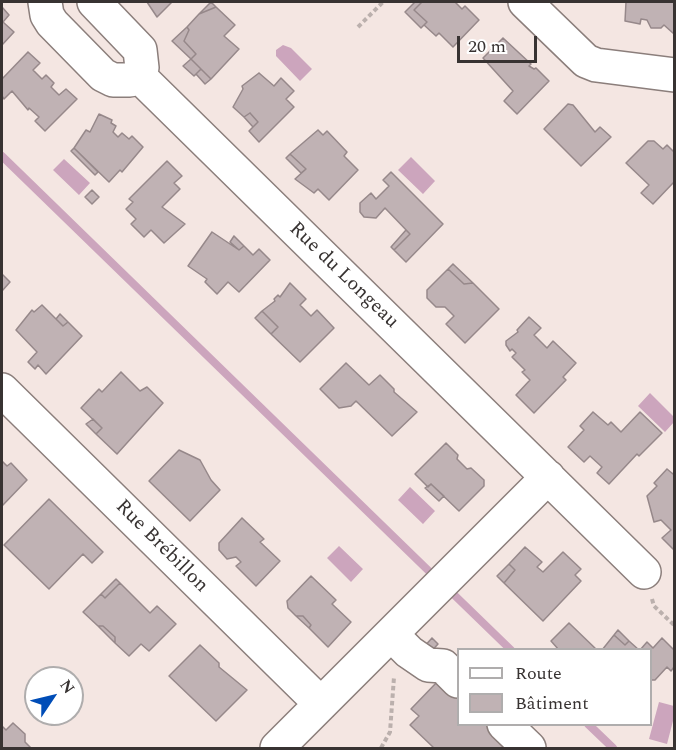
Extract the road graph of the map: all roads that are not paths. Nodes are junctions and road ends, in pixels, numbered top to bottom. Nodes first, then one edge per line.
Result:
1 (45, 2) edge
2 (94, 2) edge
3 (525, 2) edge
4 (138, 75) junction
5 (675, 75) edge
6 (2, 390) edge
7 (548, 477) junction
8 (644, 572) dead end
9 (384, 640) junction
10 (457, 679) edge
11 (321, 704) junction
12 (506, 726) edge
13 (278, 748) edge
14 (529, 748) edge

1 - 4 street
2 - 4 street
3 - 5 street
4 - 7 street, Rue du Longeau
6 - 11 street, Rue Brébillon
7 - 8 street, Rue du Longeau
7 - 9 street
9 - 10 street
9 - 11 street
11 - 13 street
12 - 14 street

